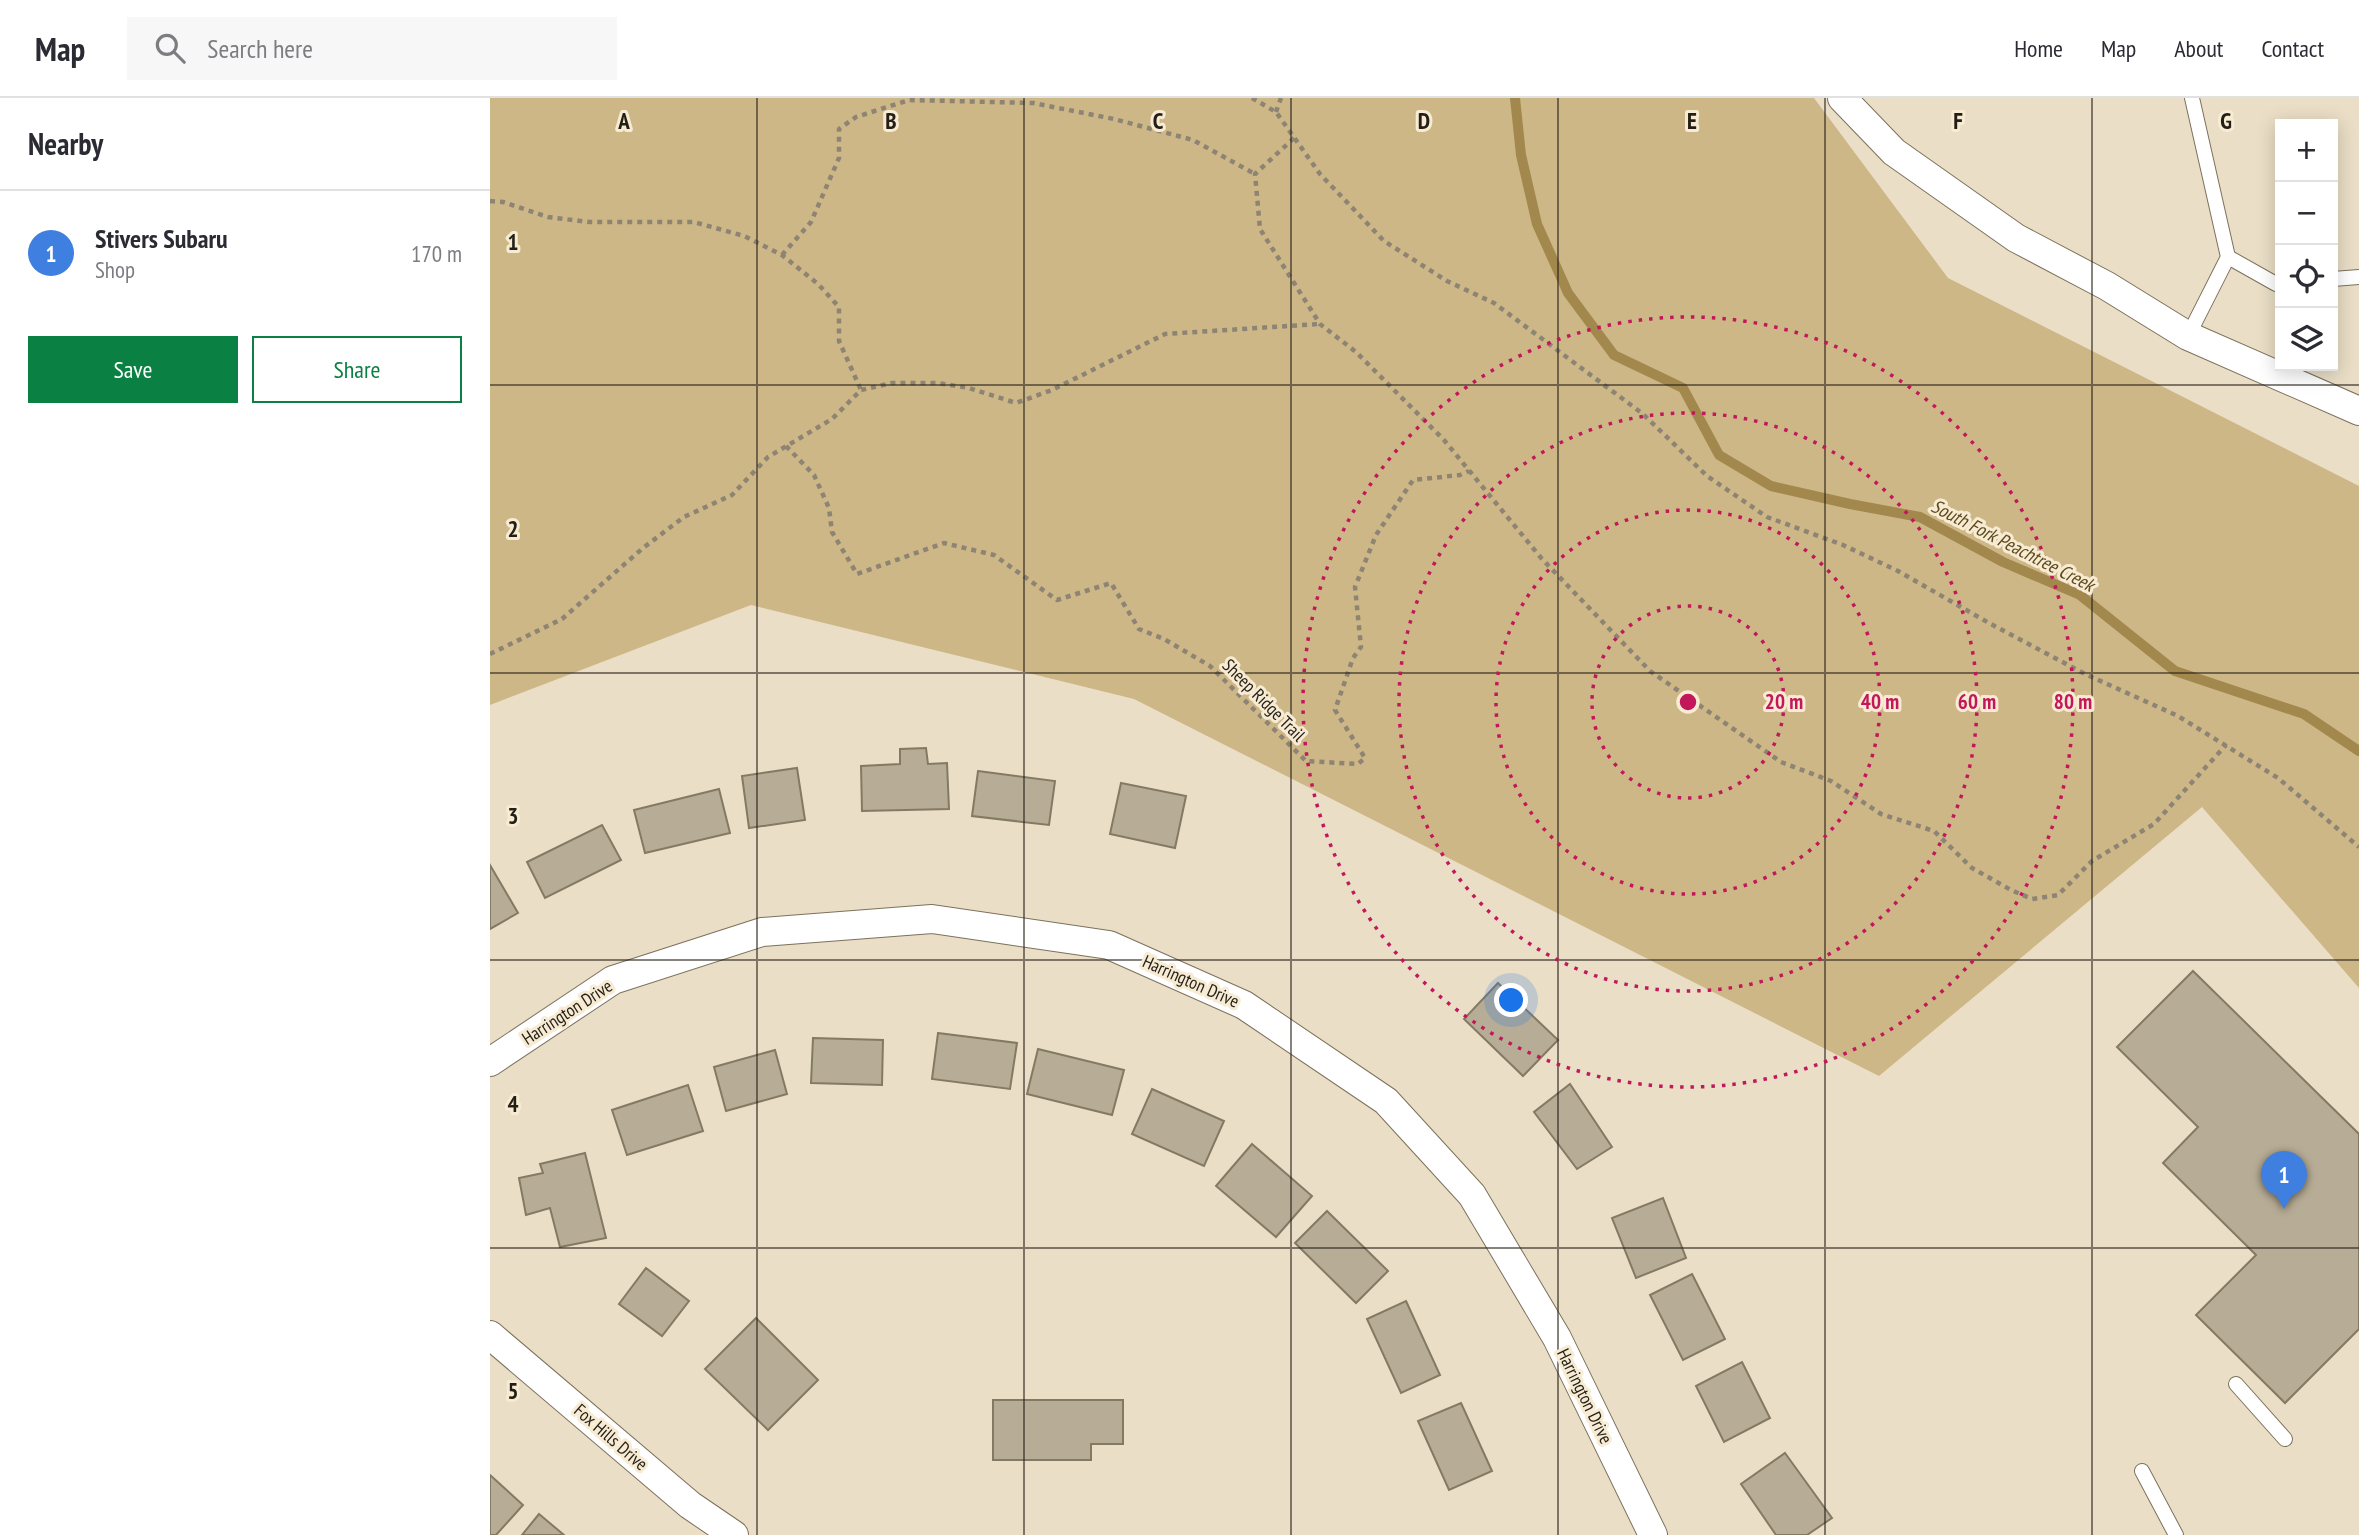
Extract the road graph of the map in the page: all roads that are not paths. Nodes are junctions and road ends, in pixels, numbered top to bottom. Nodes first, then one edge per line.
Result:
1 (1842, 98) edge
2 (2192, 98) edge
3 (2228, 257) junction
4 (2359, 277) edge
5 (2338, 279) edge
6 (2275, 283) edge
7 (2188, 336) junction
8 (2359, 411) edge
9 (490, 1062) edge
10 (490, 1335) edge
11 (2236, 1384) dead end
12 (2286, 1439) dead end
13 (2142, 1471) dead end
14 (734, 1535) edge
15 (1653, 1535) edge
16 (2176, 1535) edge

1 - 7 street
2 - 3 lane
3 - 6 lane
3 - 7 lane
4 - 5 lane
7 - 8 street
9 - 15 street, Harrington Drive
10 - 14 street, Fox Hills Drive
11 - 12 lane
13 - 16 lane

